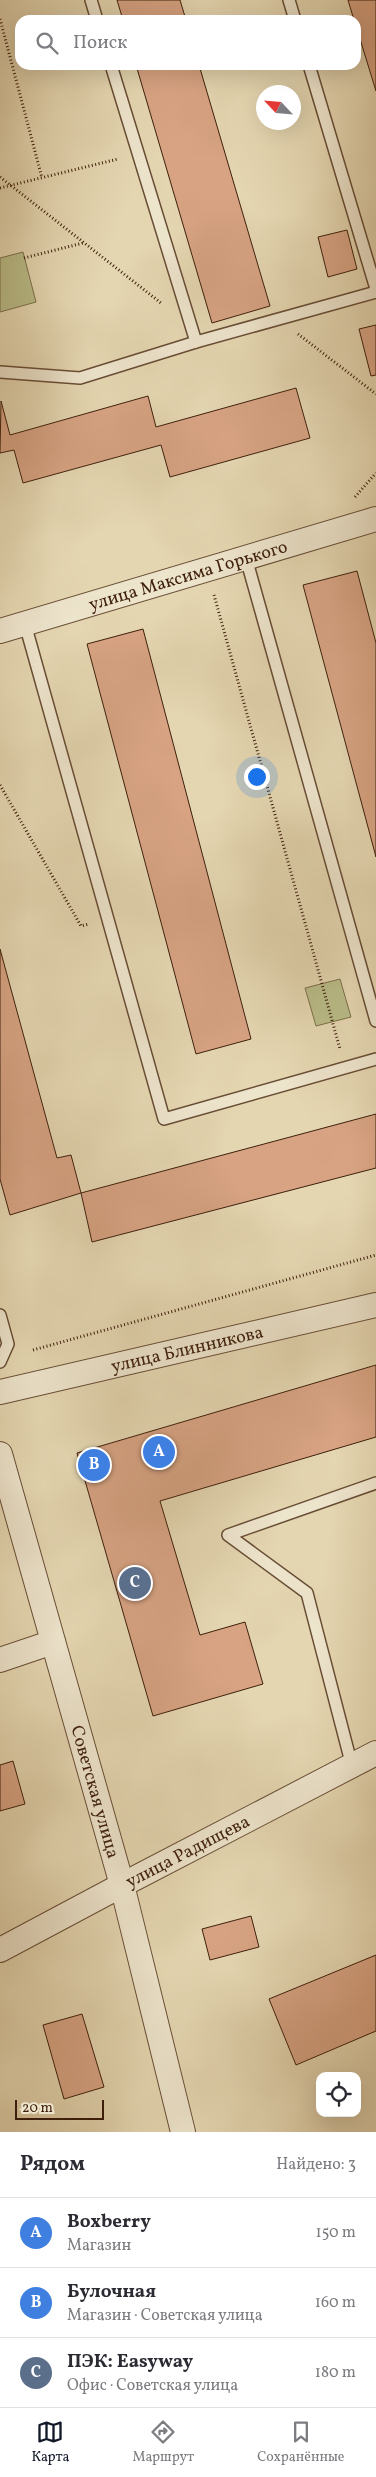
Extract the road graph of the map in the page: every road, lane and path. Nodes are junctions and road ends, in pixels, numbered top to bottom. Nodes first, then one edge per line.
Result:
1 (91, 0) edge
2 (289, 0) edge
3 (96, 15) edge
4 (294, 15) edge
5 (0, 18) edge
6 (113, 70) edge
7 (310, 70) edge
8 (138, 154) junction
9 (0, 177) edge
10 (42, 178) junction
11 (11, 185) junction
12 (0, 188) edge
13 (84, 243) junction
14 (24, 258) dead end
15 (376, 290) edge
16 (278, 319) junction
17 (191, 326) junction
18 (196, 342) junction
19 (0, 372) edge
20 (376, 394) edge
21 (376, 473) edge
22 (353, 499) dead end
23 (376, 519) edge
24 (246, 558) junction
25 (214, 594) dead end
26 (25, 624) junction
27 (0, 631) edge
28 (0, 785) edge
29 (109, 920) junction
30 (376, 1021) edge
31 (376, 1059) edge
32 (345, 1068) junction
33 (376, 1255) edge
34 (376, 1305) edge
35 (0, 1315) edge
36 (33, 1350) dead end
37 (0, 1362) edge
38 (0, 1392) edge
39 (0, 1454) edge
40 (376, 1483) edge
41 (53, 1642) junction
42 (0, 1660) edge
43 (376, 1753) edge
44 (352, 1766) junction
45 (122, 1884) junction
46 (0, 1950) edge
47 (183, 2132) edge

1 - 3 lane
2 - 4 lane
5 - 10 path
6 - 8 lane
7 - 15 lane
8 - 10 path
8 - 17 lane
9 - 11 path
10 - 11 path
11 - 12 path
11 - 13 path
13 - 14 path
13 - 17 path
15 - 16 lane
16 - 18 lane
16 - 20 path
17 - 18 lane
18 - 19 lane
21 - 22 path
23 - 24 street, улица Максима Горького
24 - 26 street, улица Максима Горького
24 - 30 lane
25 - 32 path
26 - 27 street, улица Максима Горького
26 - 29 lane
28 - 29 path
29 - 32 lane
31 - 32 lane
33 - 36 path
34 - 38 street, улица Блинникова
35 - 37 lane
39 - 41 street, Советская улица
40 - 44 lane
41 - 42 street
41 - 45 street, Советская улица
43 - 44 street, улица Радищева
44 - 45 street, улица Радищева
45 - 46 street, улица Радищева
45 - 47 street, Советская улица

